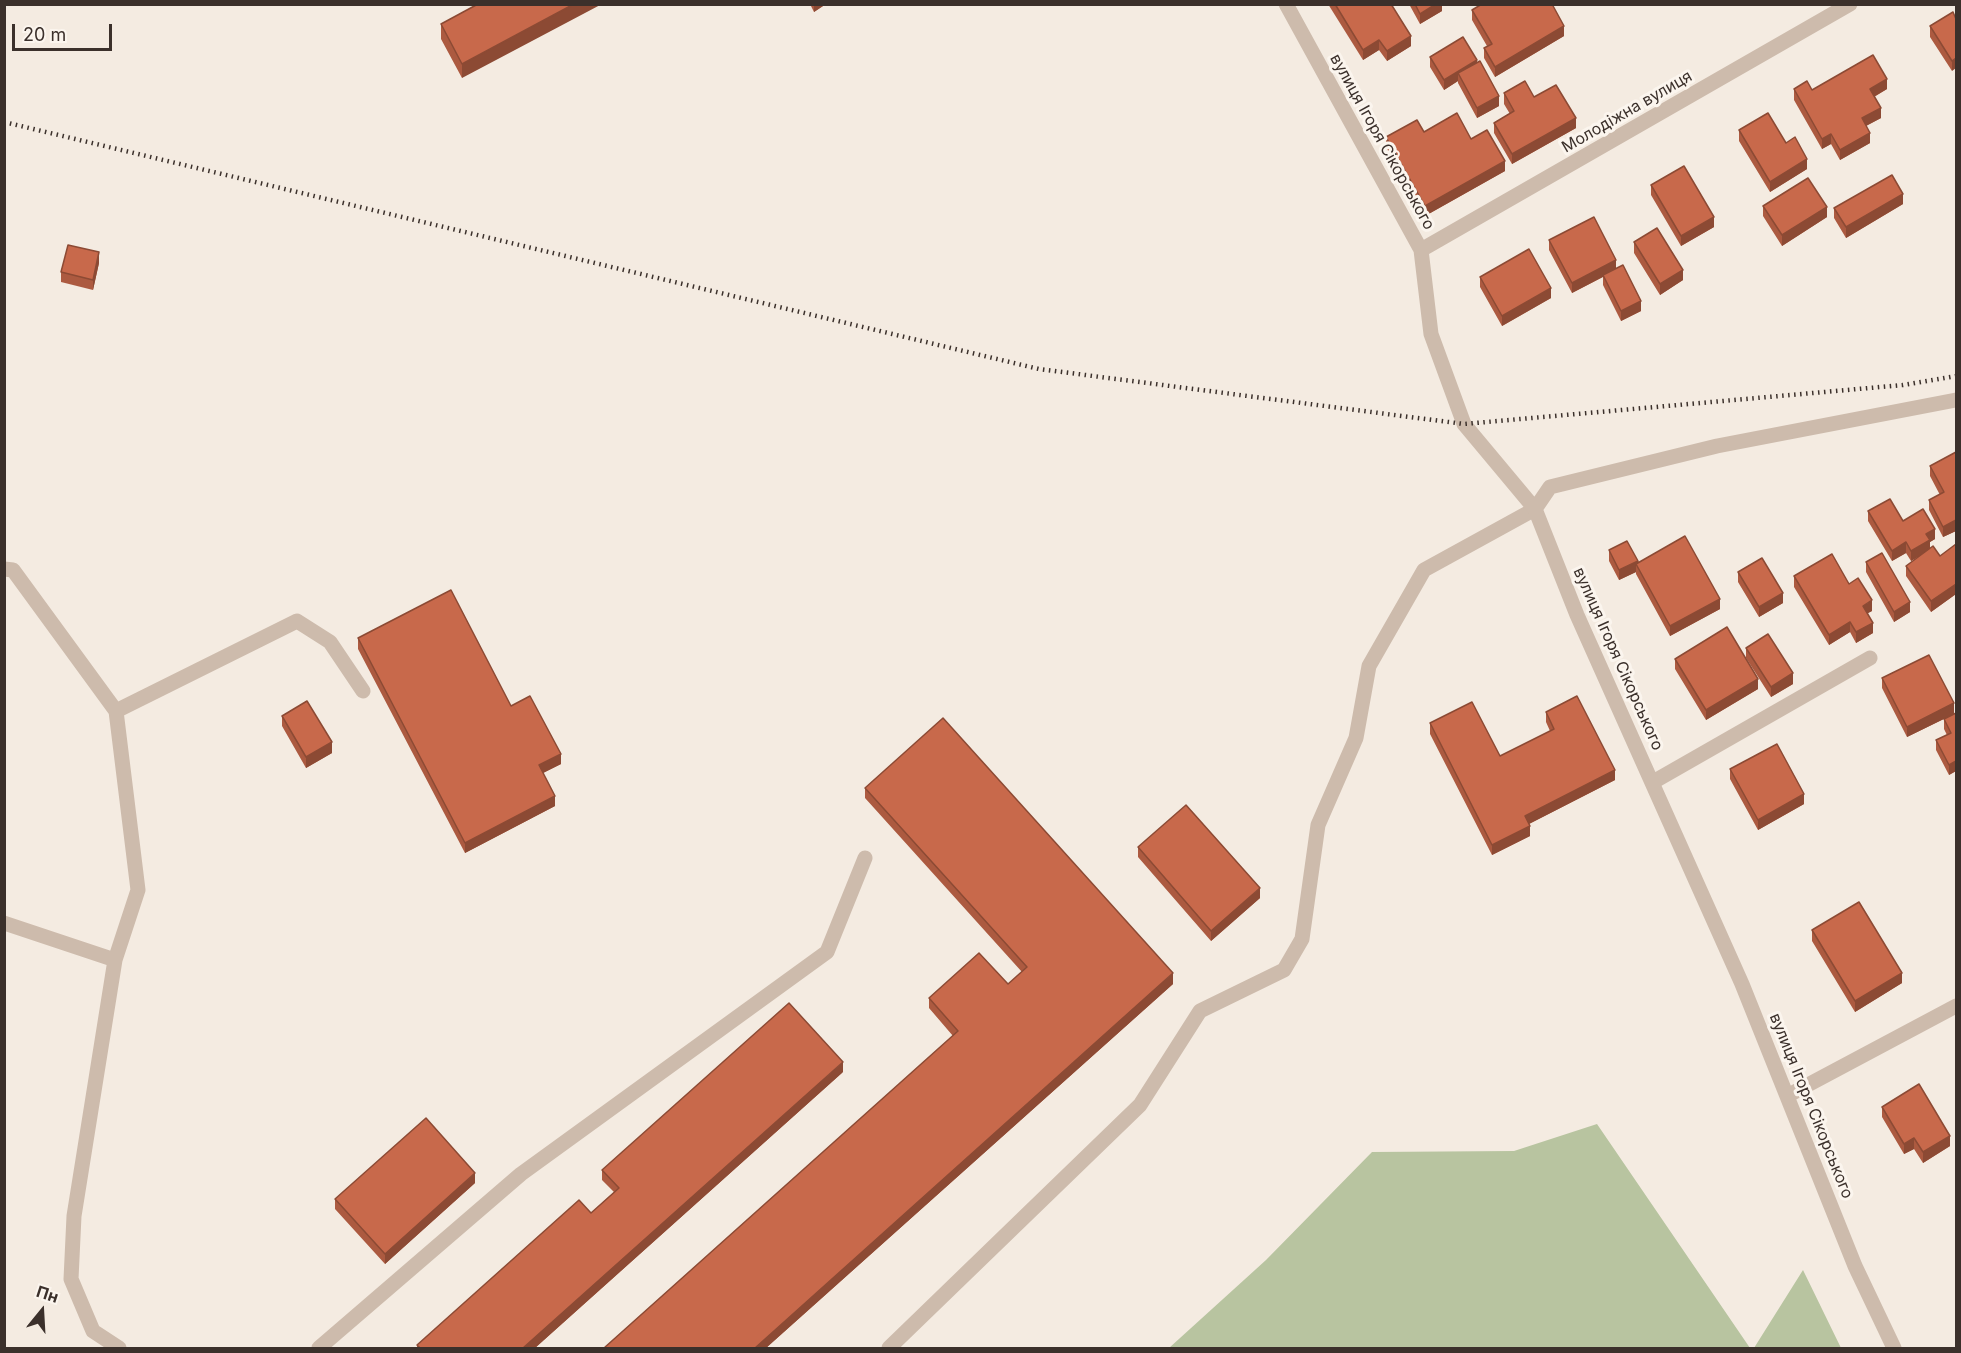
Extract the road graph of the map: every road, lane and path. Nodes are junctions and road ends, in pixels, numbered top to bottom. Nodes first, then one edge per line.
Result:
1 (1286, 4) edge
2 (1850, 4) edge
3 (1421, 250) junction
4 (1956, 400) edge
5 (1535, 509) junction
6 (4, 556) edge
7 (9, 569) edge
8 (1870, 658) dead end
9 (363, 691) dead end
10 (116, 711) junction
11 (1653, 782) junction
12 (865, 858) dead end
13 (4, 923) edge
14 (115, 960) junction
15 (1956, 1006) edge
16 (1787, 1096) junction
17 (119, 1348) edge
18 (319, 1348) edge
19 (889, 1348) edge
20 (1894, 1348) edge

1 - 3 street, вулиця Ігоря Сікорського
2 - 3 street, Молодіжна вулиця
3 - 5 street, вулиця Ігоря Сікорського
4 - 5 street
5 - 11 street, вулиця Ігоря Сікорського
5 - 19 street
6 - 7 street
7 - 10 street
8 - 11 street
9 - 10 street
10 - 14 street
11 - 16 street, вулиця Ігоря Сікорського
12 - 18 street
13 - 14 street
14 - 17 street
15 - 16 street
16 - 20 street, вулиця Ігоря Сікорського

